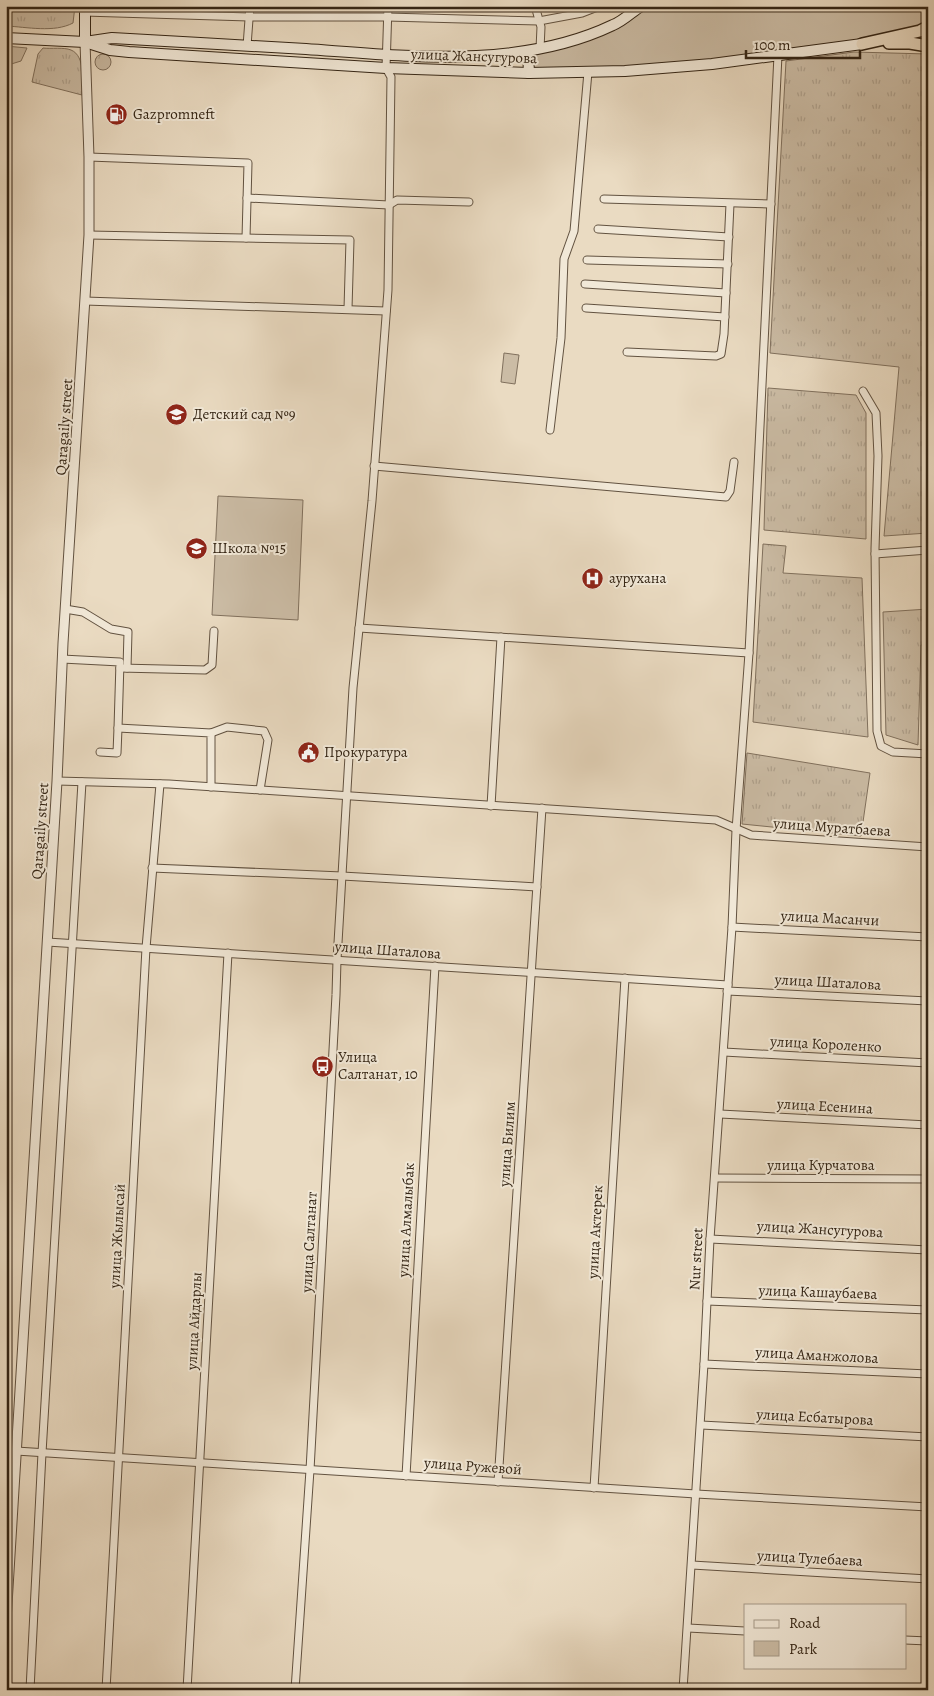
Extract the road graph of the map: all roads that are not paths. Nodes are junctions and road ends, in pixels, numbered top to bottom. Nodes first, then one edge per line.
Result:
1 (250, 6) edge
2 (388, 6) edge
3 (535, 6) edge
4 (600, 6) edge
5 (641, 6) edge
6 (84, 9) edge
7 (249, 17) junction
8 (387, 17) junction
9 (539, 21) junction
10 (928, 27) edge
11 (6, 38) edge
12 (85, 42) junction
13 (862, 44) junction
14 (250, 46) junction
15 (928, 46) edge
16 (540, 49) junction
17 (528, 52) junction
18 (387, 54) junction
19 (778, 55) junction
20 (253, 59) junction
21 (386, 68) junction
22 (588, 72) junction
23 (529, 73) junction
24 (89, 157) junction
25 (247, 198) junction
26 (604, 198) dead end
27 (468, 202) dead end
28 (730, 204) junction
29 (771, 204) junction
30 (389, 205) junction
31 (598, 230) dead end
32 (89, 235) junction
33 (729, 237) junction
34 (246, 238) junction
35 (587, 260) dead end
36 (728, 264) junction
37 (585, 284) dead end
38 (726, 293) junction
39 (85, 301) junction
40 (586, 308) dead end
41 (348, 309) junction
42 (386, 311) junction
43 (725, 317) junction
44 (627, 352) dead end
45 (863, 391) dead end
46 (550, 430) dead end
47 (734, 462) dead end
48 (374, 466) junction
49 (928, 550) edge
50 (875, 554) junction
51 (66, 609) junction
52 (359, 628) junction
53 (214, 631) dead end
54 (501, 637) junction
55 (749, 653) junction
56 (62, 659) junction
57 (124, 668) junction
58 (118, 728) junction
59 (211, 733) junction
60 (100, 752) dead end
61 (928, 754) edge
62 (57, 781) junction
63 (82, 782) junction
64 (160, 784) junction
65 (211, 787) junction
66 (260, 790) junction
67 (347, 795) junction
68 (491, 806) junction
69 (542, 808) junction
70 (736, 830) junction
71 (928, 847) edge
72 (152, 868) junction
73 (342, 876) junction
74 (537, 887) junction
75 (732, 927) junction
76 (928, 937) edge
77 (46, 942) junction
78 (72, 944) junction
79 (146, 948) junction
80 (228, 953) junction
81 (337, 960) junction
82 (434, 966) junction
83 (532, 972) junction
84 (624, 978) junction
85 (728, 988) junction
86 (928, 1001) edge
87 (724, 1052) junction
88 (928, 1063) edge
89 (720, 1114) junction
90 (928, 1125) edge
91 (715, 1178) junction
92 (928, 1179) edge
93 (710, 1239) junction
94 (928, 1250) edge
95 (707, 1301) junction
96 (928, 1310) edge
97 (704, 1364) junction
98 (928, 1374) edge
99 (701, 1425) junction
100 (928, 1437) edge
101 (16, 1451) junction
102 (42, 1453) junction
103 (120, 1458) junction
104 (200, 1463) junction
105 (310, 1470) junction
106 (406, 1476) junction
107 (498, 1482) junction
108 (594, 1488) junction
109 (696, 1494) junction
110 (928, 1507) edge
111 (692, 1565) junction
112 (928, 1579) edge
113 (6, 1621) edge
114 (688, 1628) junction
115 (744, 1631) edge
116 (906, 1640) edge
117 (928, 1641) edge
118 (30, 1690) edge
119 (106, 1690) edge
120 (187, 1690) edge
121 (295, 1690) edge
122 (684, 1690) edge

1 - 7 street
2 - 8 street, улица Салтанат
3 - 9 street
4 - 9 street
5 - 16 main road, улица Жансугурова
6 - 7 street
6 - 12 main road
7 - 8 street
7 - 14 street
8 - 9 street
8 - 18 street, улица Салтанат
9 - 16 street
10 - 13 highway
11 - 12 main road, улица Жансугурова
12 - 14 main road, улица Жансугурова
12 - 20 main road, улица Жансугурова
12 - 24 street, Qaragaily street
13 - 15 highway
13 - 19 main road, улица Жансугурова
14 - 18 main road, улица Жансугурова
14 - 20 main road
16 - 17 main road, улица Жансугурова
17 - 18 main road, улица Жансугурова
17 - 23 main road
18 - 21 street, улица Салтанат
19 - 22 main road, улица Жансугурова
19 - 29 street, Nur street
20 - 21 main road, улица Жансугурова
21 - 23 main road, улица Жансугурова
21 - 30 street, улица Салтанат
22 - 23 main road, улица Жансугурова
22 - 46 street
24 - 25 street
24 - 32 street, Qaragaily street
25 - 30 street
25 - 34 street
26 - 28 street
27 - 30 street
28 - 29 street
28 - 33 street
29 - 55 street, Nur street
30 - 42 street, улица Салтанат
31 - 33 street
32 - 34 street
32 - 39 street, Qaragaily street
33 - 36 street
34 - 41 street
35 - 36 street
36 - 38 street
37 - 38 street
38 - 43 street
39 - 41 street
39 - 51 street, Qaragaily street
40 - 43 street
41 - 42 street
42 - 48 street, улица Салтанат
43 - 44 street
45 - 50 street
47 - 48 street
48 - 52 street, улица Салтанат
49 - 50 street
50 - 61 street
51 - 56 street, Qaragaily street
51 - 57 street
52 - 54 street
52 - 67 street, улица Салтанат
53 - 57 street
54 - 55 street
54 - 68 street
55 - 70 street, Nur street
56 - 57 street
56 - 62 street, Qaragaily street
57 - 58 street
58 - 59 street
58 - 60 street
59 - 65 street
59 - 66 street
62 - 63 street, улица Муратбаева
62 - 77 street, Qaragaily street
63 - 64 street, улица Муратбаева
63 - 78 street
64 - 65 street, улица Муратбаева
64 - 72 street, улица Жылысай
65 - 66 street, улица Муратбаева
66 - 67 street, улица Муратбаева
67 - 68 street, улица Муратбаева
67 - 73 street, улица Салтанат
68 - 69 street, улица Муратбаева
69 - 70 street, улица Муратбаева
69 - 74 street, улица Билим
70 - 71 street, улица Муратбаева
70 - 75 street, Nur street
72 - 73 street
72 - 79 street, улица Жылысай
73 - 74 street
73 - 81 street, улица Салтанат
74 - 83 street, улица Билим
75 - 76 street, улица Масанчи
75 - 85 street, Nur street
77 - 78 street, улица Шаталова
77 - 101 street, Qaragaily street
78 - 79 street, улица Шаталова
78 - 102 street
79 - 80 street, улица Шаталова
79 - 103 street, улица Жылысай
80 - 81 street, улица Шаталова
80 - 104 street, улица Айдарлы
81 - 82 street, улица Шаталова
81 - 105 street, улица Салтанат
82 - 83 street, улица Шаталова
82 - 106 street, улица Алмалыбак
83 - 84 street, улица Шаталова
83 - 107 street, улица Билим
84 - 85 street, улица Шаталова
84 - 108 street, улица Актерек
85 - 86 street, улица Шаталова
85 - 87 street, Nur street
87 - 88 street, улица Короленко
87 - 89 street, Nur street
89 - 90 street, улица Есенина
89 - 91 street, Nur street
91 - 92 street, улица Курчатова
91 - 93 street, Nur street
93 - 94 street, улица Жансугурова
93 - 95 street, Nur street
95 - 96 street, улица Кашаубаева
95 - 97 street, Nur street
97 - 98 street, улица Аманжолова
97 - 99 street, Nur street
99 - 100 street, улица Есбатырова
99 - 109 street, Nur street
101 - 102 street, улица Ружевой
101 - 113 street, Qaragaily street
102 - 103 street, улица Ружевой
102 - 118 street
103 - 104 street, улица Ружевой
103 - 119 street, улица Жылысай
104 - 105 street, улица Ружевой
104 - 120 street, улица Айдарлы
105 - 106 street, улица Ружевой
105 - 121 street, улица Салтанат
106 - 107 street, улица Ружевой
107 - 108 street, улица Ружевой
108 - 109 street, улица Ружевой
109 - 110 street, улица Ружевой
109 - 111 street, Nur street
111 - 112 street, улица Тулебаева
111 - 114 street, Nur street
114 - 115 street
114 - 122 street, Nur street
116 - 117 street

